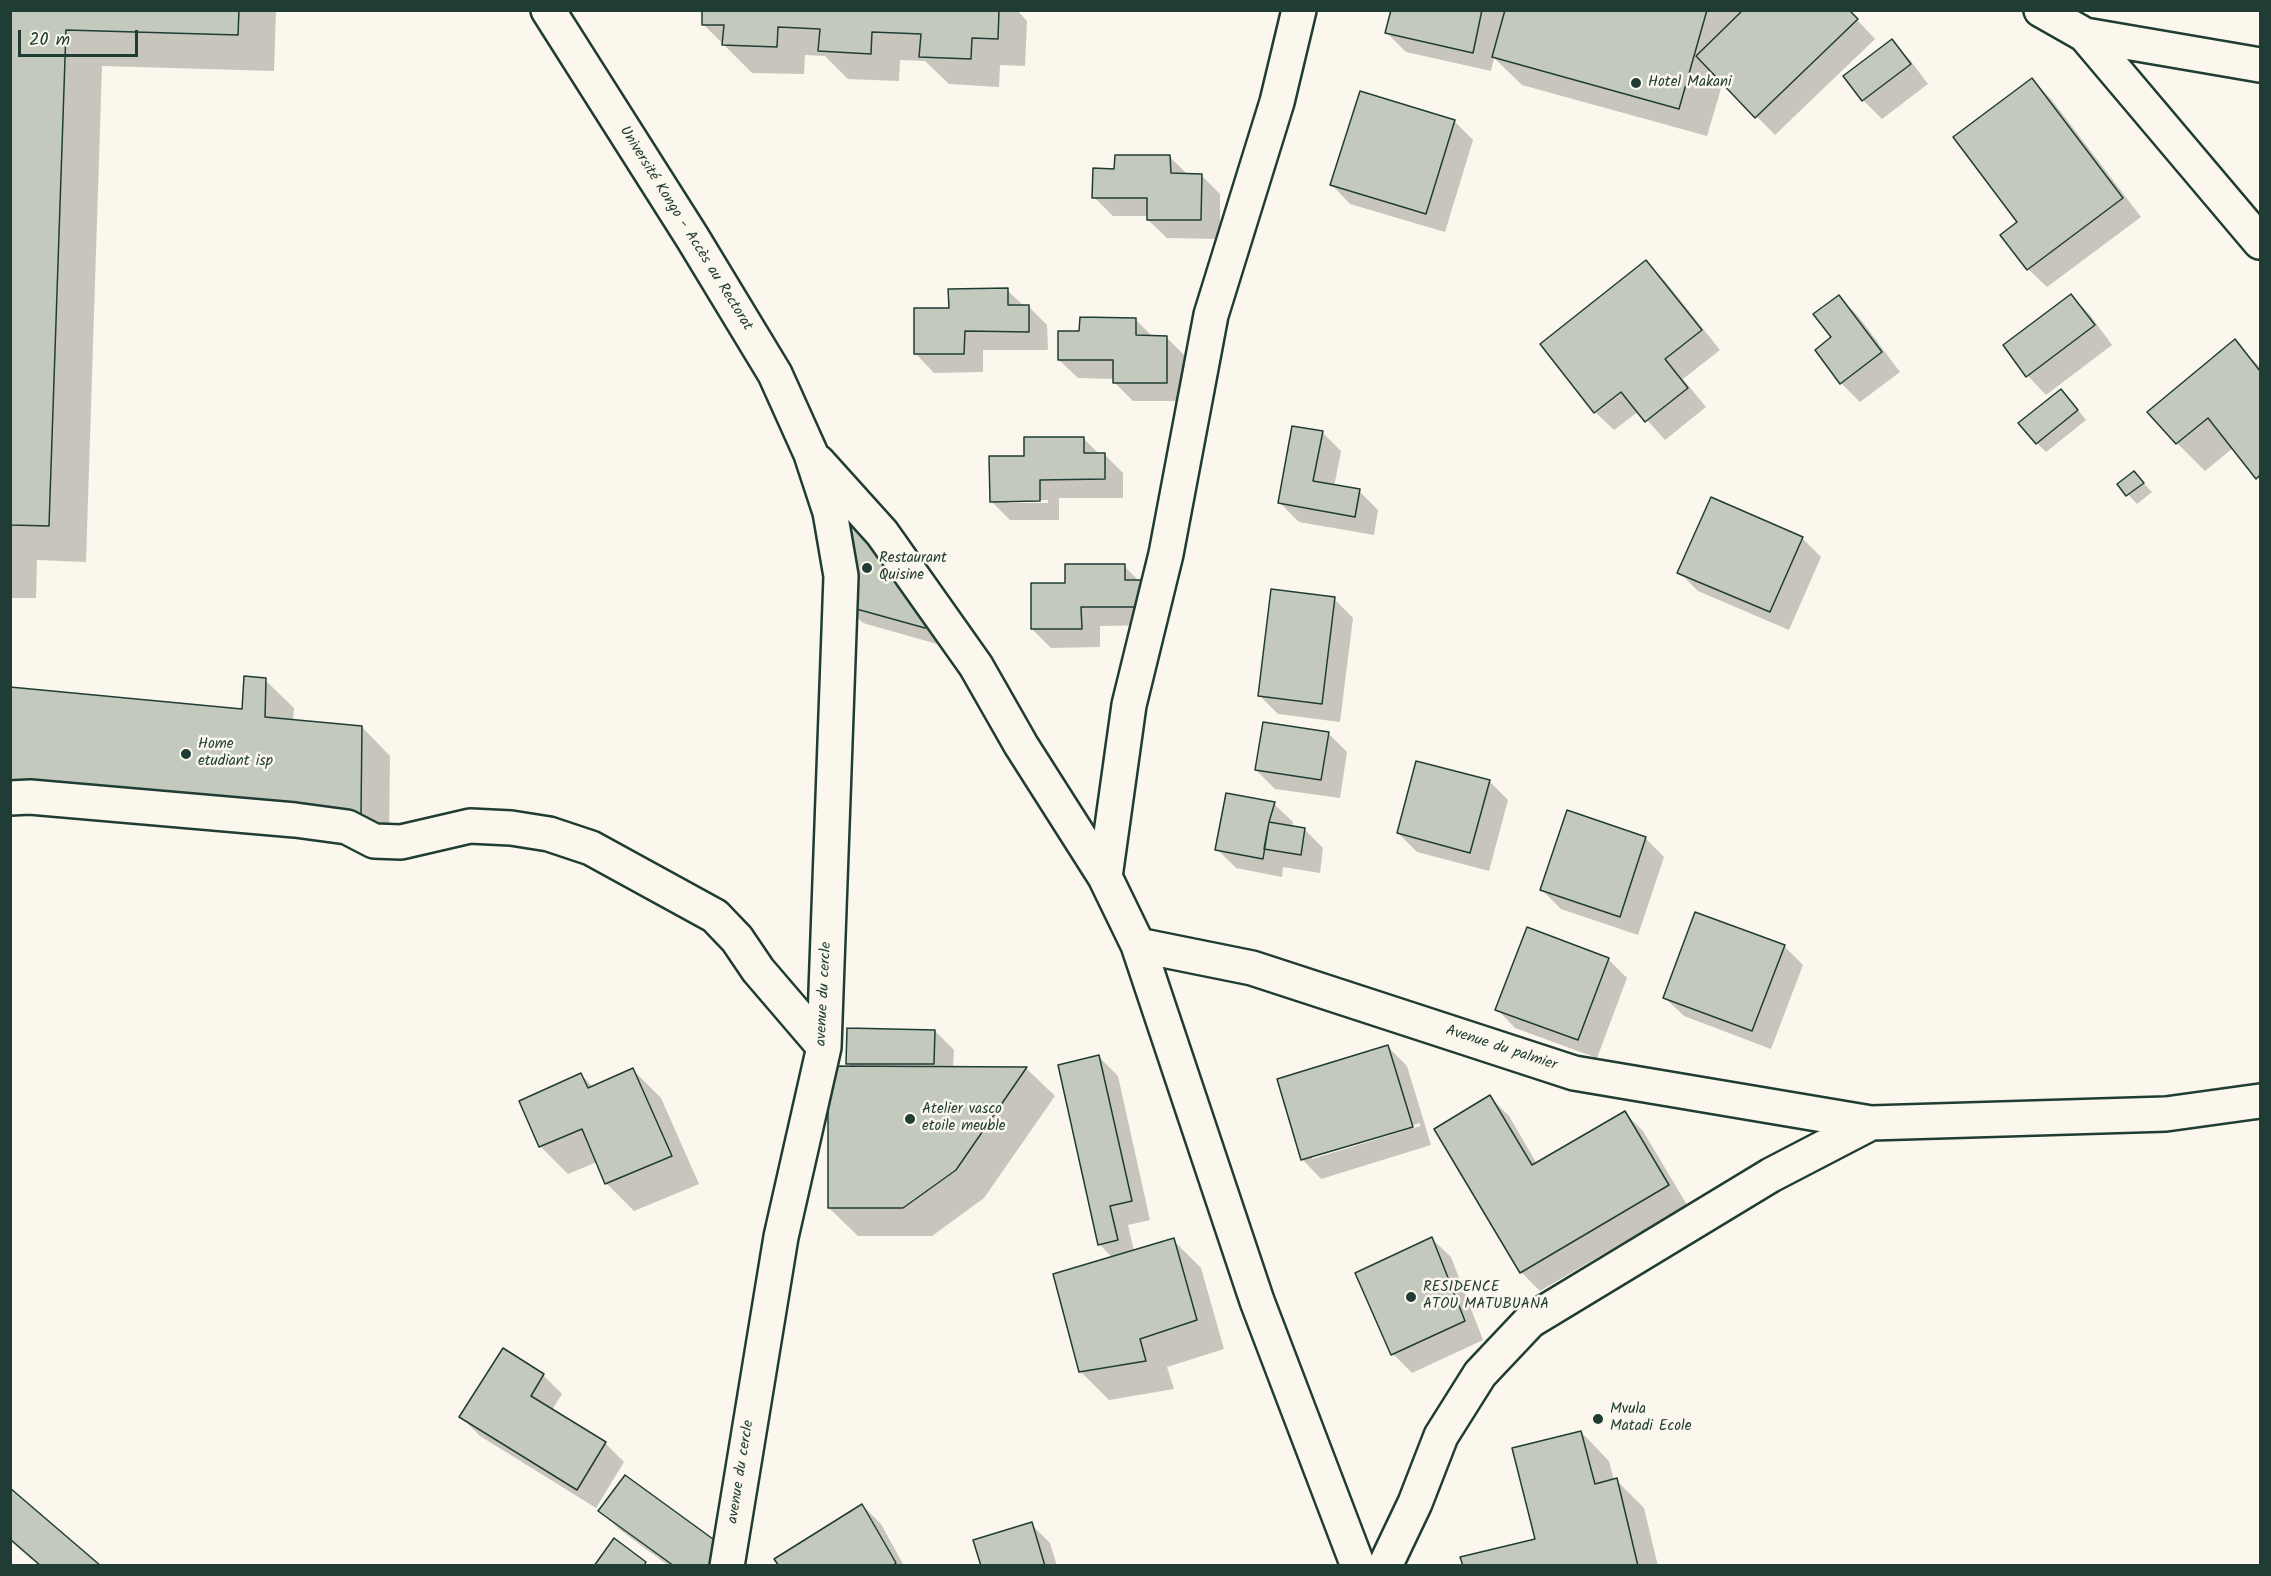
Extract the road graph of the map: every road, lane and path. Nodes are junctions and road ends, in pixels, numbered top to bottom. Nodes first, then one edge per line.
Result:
1 (548, 10) edge
2 (1299, 10) edge
3 (2041, 10) edge
4 (2085, 35) junction
5 (2260, 65) edge
6 (2260, 242) edge
7 (811, 454) junction
8 (10, 798) edge
9 (1105, 877) junction
10 (1138, 945) junction
11 (824, 1047) junction
12 (2260, 1101) edge
13 (1871, 1123) junction
14 (727, 1566) edge
15 (1358, 1566) edge
16 (1385, 1566) edge

1 - 7 street, Université Kongo - Accès au Rectorat
2 - 9 street
3 - 4 street
4 - 5 street
4 - 6 street
7 - 9 street
7 - 11 street, avenue du cercle
8 - 11 street
9 - 10 street
10 - 13 street, Avenue du palmier
10 - 15 street
11 - 14 street, avenue du cercle
12 - 13 street
13 - 16 street

